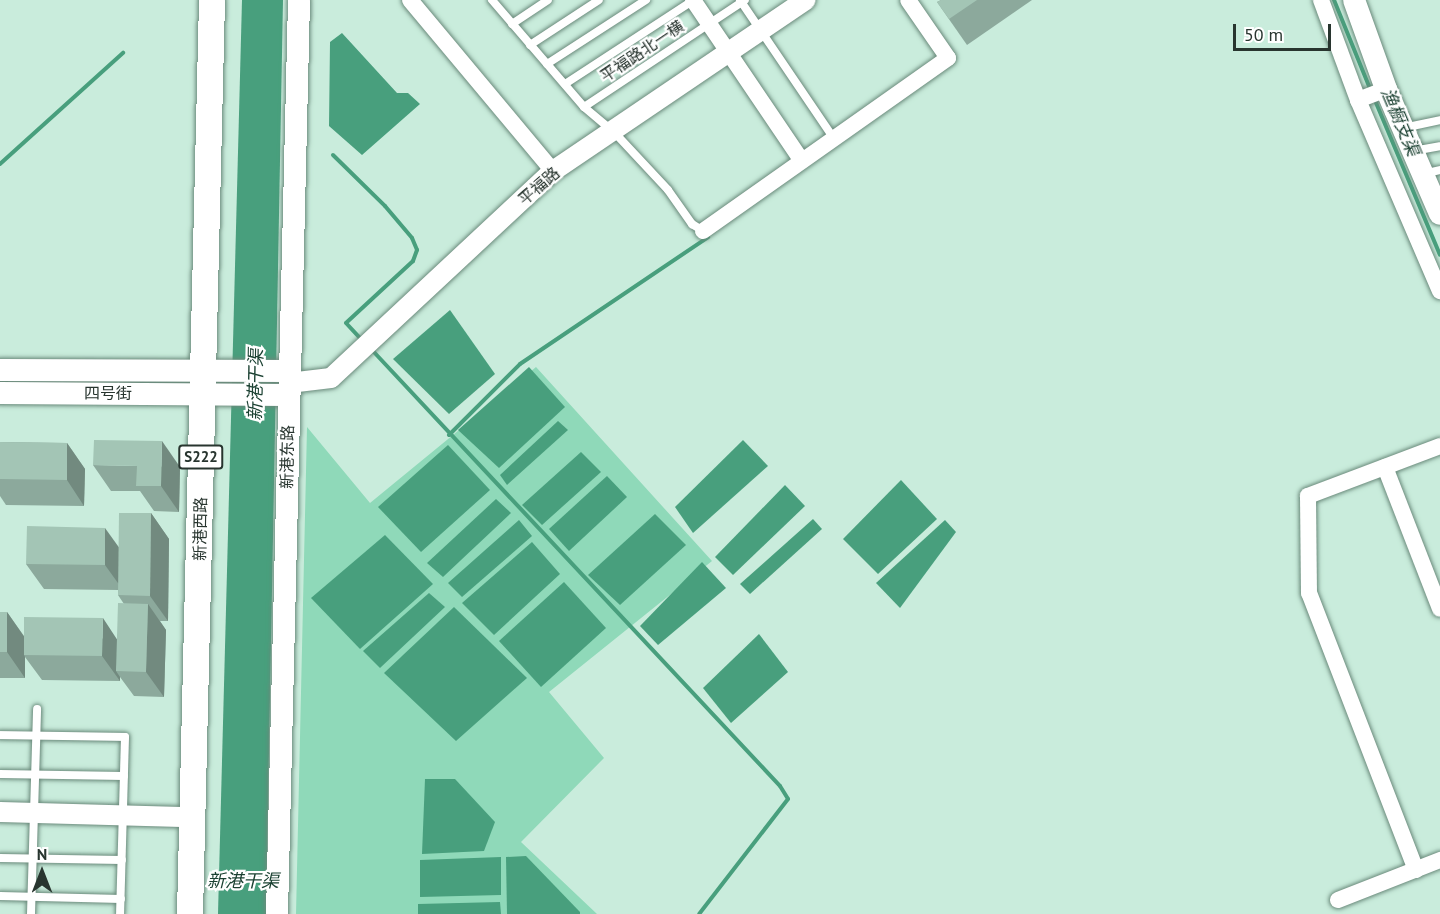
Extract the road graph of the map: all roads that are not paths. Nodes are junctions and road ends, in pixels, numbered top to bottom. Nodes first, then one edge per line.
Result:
1 (212, 0) edge
2 (299, 0) edge
3 (410, 0) edge
4 (548, 0) edge
5 (599, 0) edge
6 (646, 0) edge
7 (694, 0) edge
8 (806, 0) edge
9 (908, 0) edge
10 (1321, 0) edge
11 (1354, 0) edge
12 (494, 1) edge
13 (742, 1) edge
14 (512, 24) junction
15 (709, 24) junction
16 (761, 30) junction
17 (530, 45) junction
18 (728, 52) junction
19 (548, 64) junction
20 (565, 84) junction
21 (1386, 88) junction
22 (1358, 100) junction
23 (585, 106) junction
24 (1440, 120) edge
25 (1403, 128) junction
26 (614, 132) junction
27 (834, 140) junction
28 (1440, 146) edge
29 (1413, 152) junction
30 (802, 161) junction
31 (554, 171) junction
32 (1431, 172) edge
33 (1438, 203) edge
34 (703, 231) joint
35 (1440, 291) edge
36 (0, 370) edge
37 (289, 383) junction
38 (0, 393) edge
39 (1440, 446) edge
40 (1384, 467) junction
41 (1440, 609) edge
42 (37, 709) dead end
43 (0, 735) edge
44 (36, 736) junction
45 (0, 774) edge
46 (35, 775) junction
47 (124, 776) junction
48 (0, 812) edge
49 (34, 813) junction
50 (123, 816) junction
51 (182, 817) dead end
52 (0, 858) edge
53 (33, 859) junction
54 (122, 860) junction
55 (1440, 861) edge
56 (1416, 870) junction
57 (0, 896) edge
58 (32, 897) junction
59 (121, 899) junction
60 (1338, 900) dead end
61 (32, 914) edge
62 (120, 914) edge
63 (190, 914) edge
64 (277, 914) edge

1 - 63 main road, 新港西路 / S222
2 - 37 main road, 新港东路
3 - 31 street
4 - 14 lane
5 - 17 lane
6 - 19 lane
7 - 15 street
7 - 20 lane
8 - 16 street, 平福路
9 - 27 street
10 - 22 street
11 - 21 main road
12 - 14 lane
13 - 15 lane, 平福路北一横
13 - 16 lane
14 - 17 lane
15 - 18 street
15 - 23 lane, 平福路北一横
16 - 18 street, 平福路
16 - 27 lane
17 - 19 lane
18 - 26 street, 平福路
18 - 30 street
19 - 20 lane
20 - 23 lane
21 - 22 street
21 - 25 main road
22 - 35 street
23 - 26 lane
24 - 25 lane
25 - 29 main road
26 - 31 street, 平福路
26 - 34 lane
27 - 30 street
28 - 29 lane
29 - 32 main road
30 - 34 street
31 - 37 street, 平福路
32 - 33 main road
36 - 37 main road, 四号街
37 - 38 main road, 四号街
37 - 64 main road, 新港东路
39 - 40 street
40 - 41 street
40 - 56 street
42 - 44 lane
43 - 44 lane
44 - 46 lane
44 - 47 lane
45 - 46 lane
46 - 47 lane
46 - 49 lane
47 - 50 lane
48 - 49 street
49 - 50 street
49 - 53 lane
50 - 51 street
50 - 54 lane
52 - 53 lane
53 - 54 lane
53 - 58 lane
54 - 59 lane
55 - 56 street
56 - 60 street
57 - 58 lane
58 - 59 lane
58 - 61 lane
59 - 62 lane

